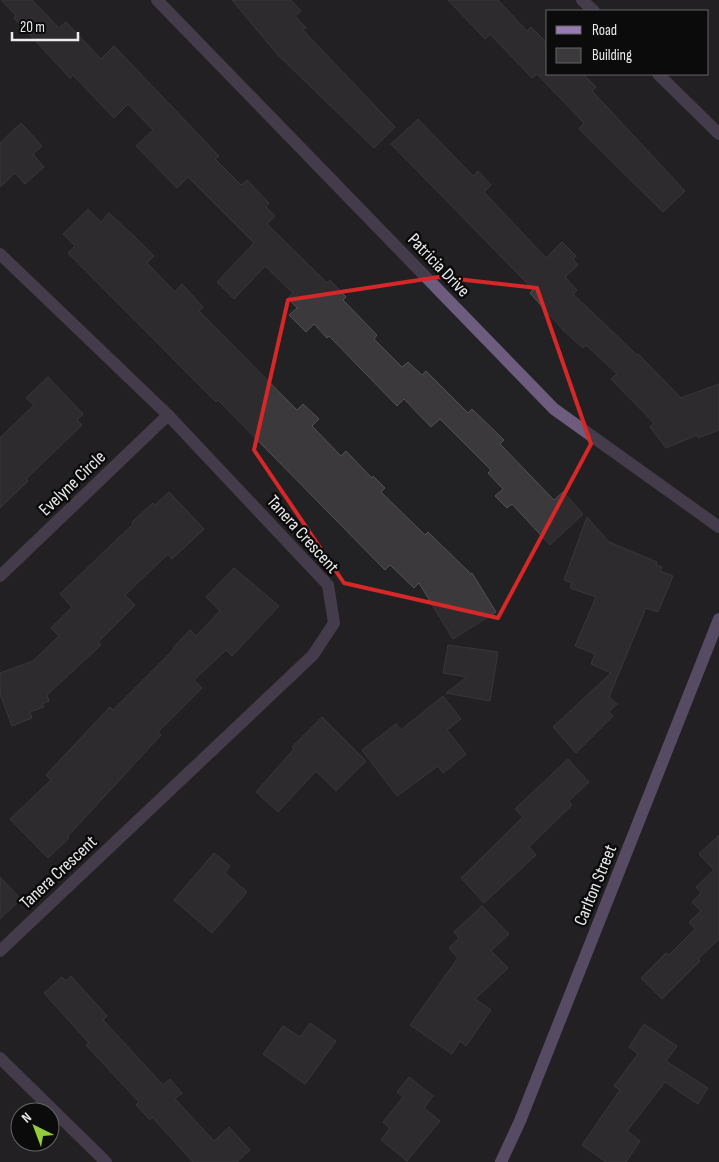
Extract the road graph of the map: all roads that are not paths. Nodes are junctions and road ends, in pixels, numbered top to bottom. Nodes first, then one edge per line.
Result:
1 (157, 0) edge
2 (582, 0) edge
3 (593, 10) edge
4 (659, 75) edge
5 (719, 134) edge
6 (0, 254) edge
7 (168, 414) junction
8 (719, 527) edge
9 (0, 576) edge
10 (719, 619) edge
11 (0, 951) edge
12 (0, 1058) edge
13 (106, 1162) edge
14 (501, 1162) edge

1 - 8 street, Patricia Drive
2 - 3 street
4 - 5 street
6 - 7 street, Tanera Crescent
7 - 9 street, Evelyne Circle
7 - 11 street, Tanera Crescent
10 - 14 main road, Carlton Street
12 - 13 street

